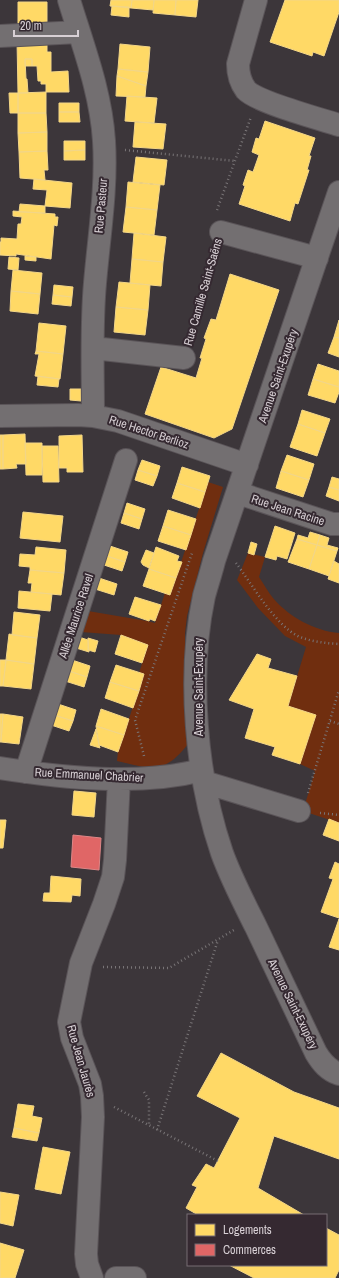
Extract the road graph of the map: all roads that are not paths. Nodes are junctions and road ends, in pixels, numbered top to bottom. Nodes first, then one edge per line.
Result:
1 (69, 0) edge
2 (256, 0) edge
3 (79, 32) junction
4 (0, 36) edge
5 (339, 125) edge
6 (339, 192) edge
7 (221, 232) road end
8 (317, 258) junction
9 (93, 348) junction
10 (184, 358) road end
11 (0, 416) edge
12 (93, 416) junction
13 (126, 460) dead end
14 (247, 465) junction
15 (238, 493) junction
16 (339, 524) edge
17 (0, 768) edge
18 (26, 772) junction
19 (203, 776) junction
20 (119, 779) junction
21 (303, 804) road end
22 (339, 1074) edge
23 (92, 1278) edge
24 (116, 1278) edge
25 (135, 1278) edge

1 - 3 street, Rue Pasteur
2 - 5 street
3 - 4 street
3 - 9 street, Rue Pasteur
6 - 8 street, Avenue Saint-Exupéry
7 - 8 street, Rue Camille Saint-Saëns
8 - 14 street, Avenue Saint-Exupéry
9 - 10 street, Rue Camille Saint-Saëns
9 - 12 street, Rue Pasteur
11 - 12 street, Rue Hector Berlioz
12 - 14 street, Rue Hector Berlioz
13 - 18 street, Allée Maurice Ravel
14 - 15 street, Avenue Saint-Exupéry
15 - 16 street, Rue Jean Racine
15 - 19 street, Avenue Saint-Exupéry
17 - 18 street, Rue Emmanuel Chabrier
18 - 20 street, Rue Emmanuel Chabrier
19 - 20 street, Rue Emmanuel Chabrier
19 - 21 street
19 - 22 street, Avenue Saint-Exupéry
20 - 23 street, Rue Jean Jaurès
24 - 25 street

